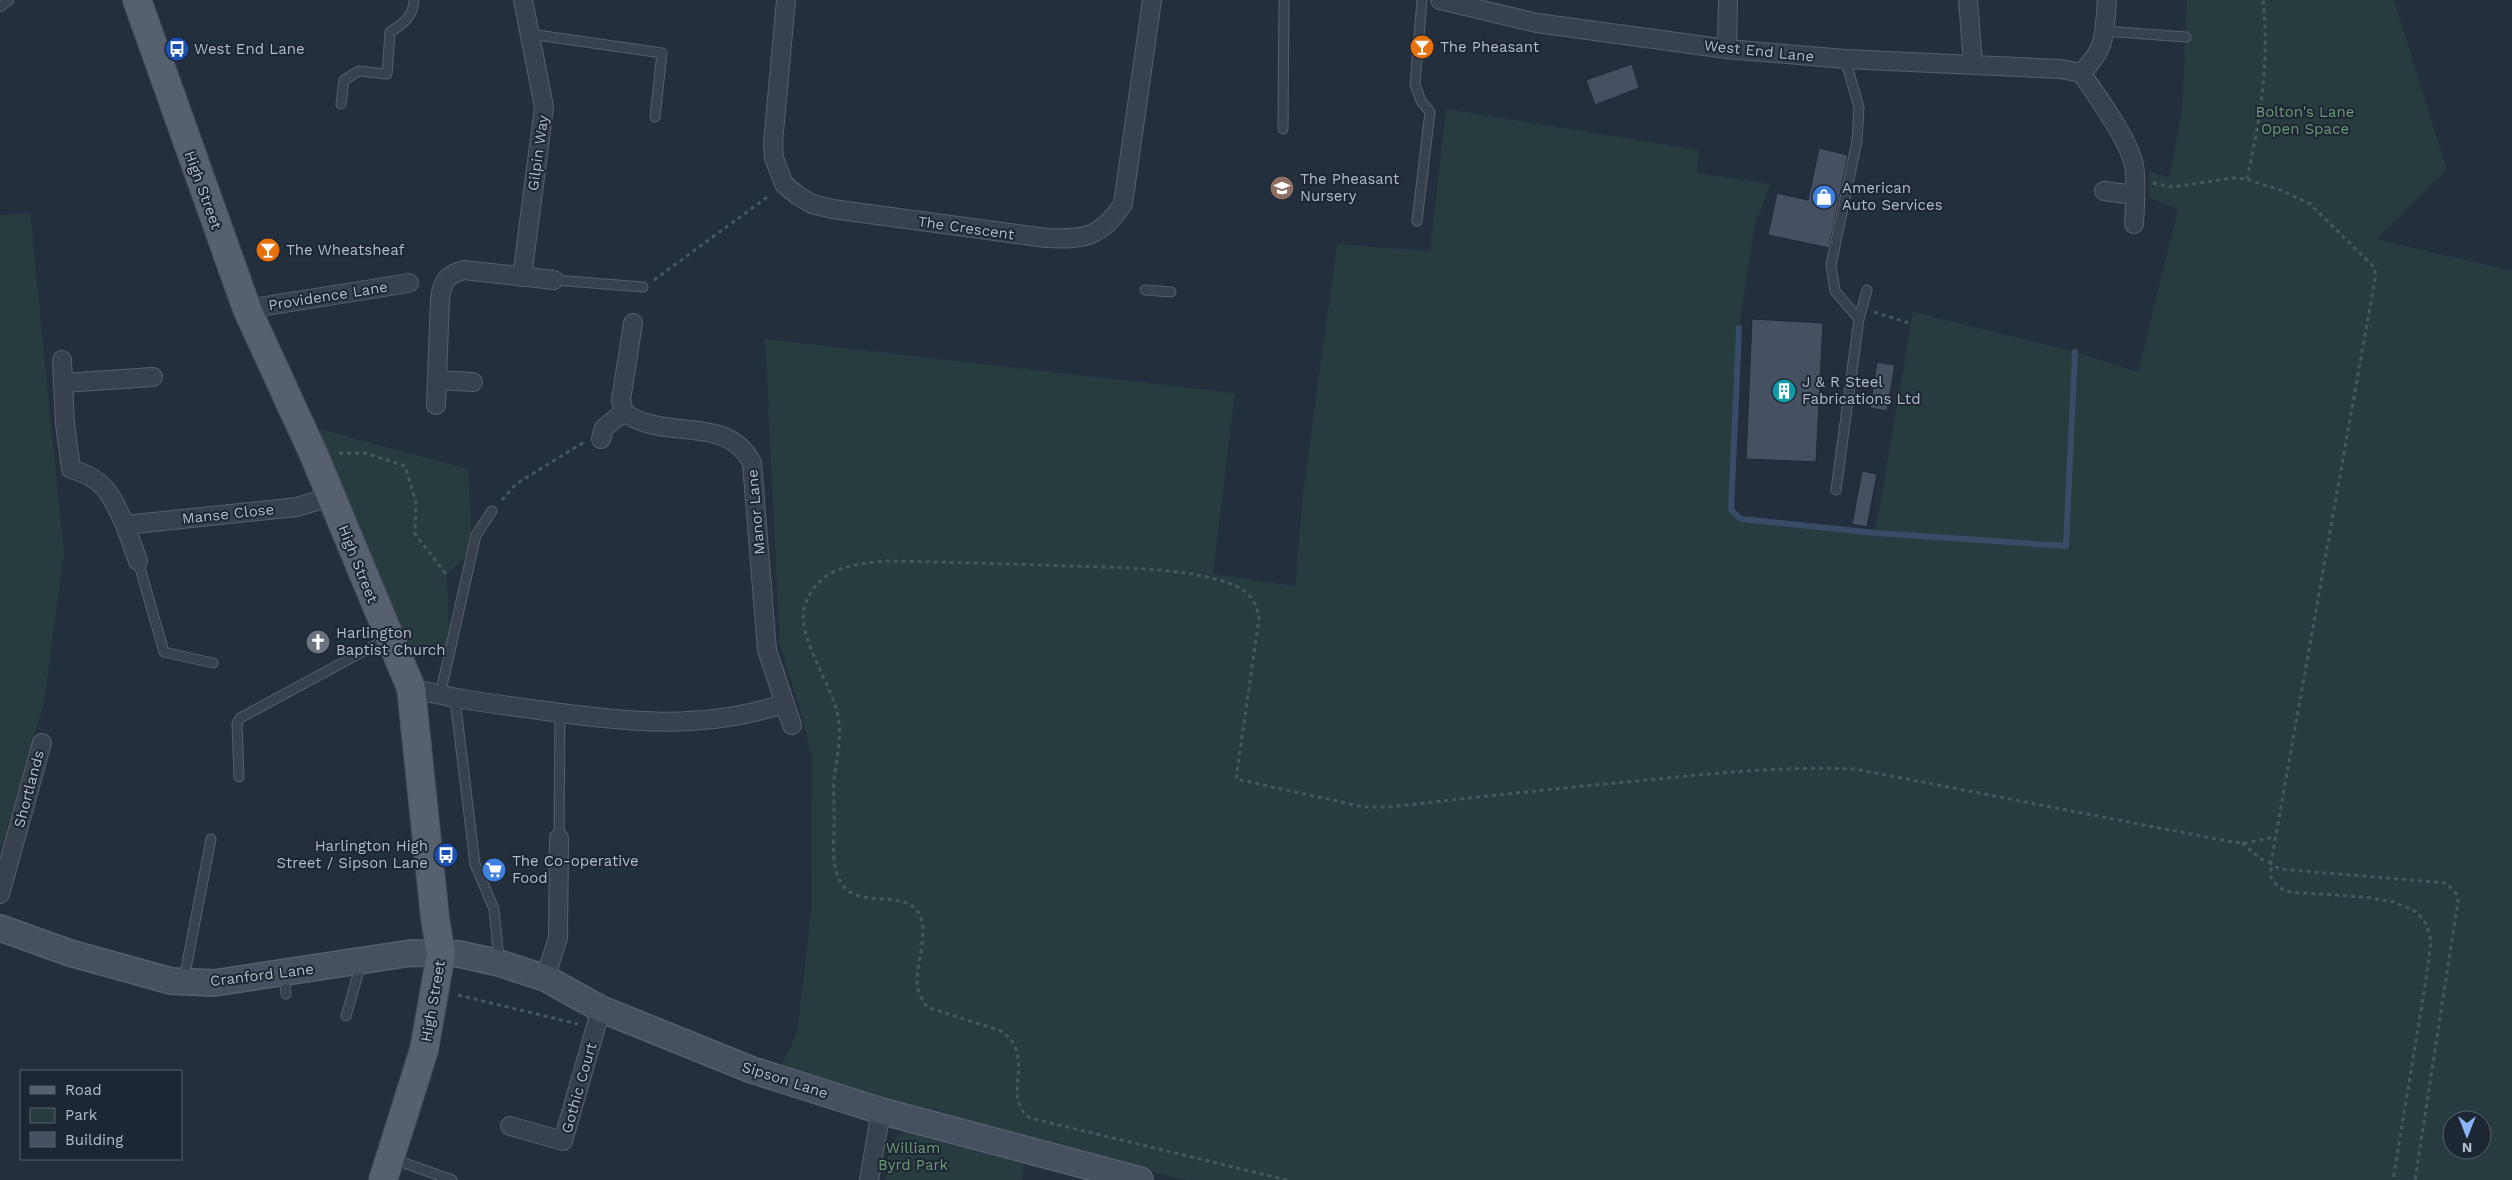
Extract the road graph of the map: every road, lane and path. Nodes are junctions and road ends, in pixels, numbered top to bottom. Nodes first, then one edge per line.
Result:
1 (9, 0) edge
2 (137, 0) edge
3 (414, 0) edge
4 (523, 0) edge
5 (786, 0) edge
6 (1152, 0) edge
7 (1284, 0) edge
8 (1422, 0) edge
9 (1440, 0) edge
10 (1728, 0) edge
11 (1968, 0) edge
12 (2107, 0) edge
13 (2263, 0) edge
14 (1464, 2) edge
15 (0, 6) edge
16 (2104, 31) junction
17 (530, 34) junction
18 (2186, 37) dead end
19 (1727, 49) junction
20 (1845, 60) junction
21 (1973, 64) junction
22 (2081, 73) junction
23 (341, 104) dead end
24 (655, 117) dead end
25 (1283, 129) dead end
26 (2247, 179) junction
27 (2149, 182) dead end
28 (784, 184) junction
29 (2104, 191) dead end
30 (2135, 195) junction
31 (1417, 221) dead end
32 (2134, 224) dead end
33 (522, 276) junction
34 (554, 280) joint
35 (409, 283) dead end
36 (643, 287) joint
37 (1145, 290) dead end
38 (1867, 290) dead end
39 (1171, 292) dead end
40 (1862, 308) junction
41 (247, 309) junction
42 (1858, 319) junction
43 (633, 323) dead end
44 (1912, 324) dead end
45 (62, 360) dead end
46 (153, 377) dead end
47 (437, 380) junction
48 (473, 382) dead end
49 (63, 383) junction
50 (436, 405) dead end
51 (624, 412) junction
52 (601, 439) joint
53 (314, 455) junction
54 (1836, 490) dead end
55 (330, 497) junction
56 (492, 511) joint
57 (126, 525) junction
58 (138, 561) joint
59 (446, 574) dead end
60 (388, 638) junction
61 (213, 663) dead end
62 (411, 688) junction
63 (448, 697) junction
64 (783, 704) junction
65 (560, 713) junction
66 (792, 725) dead end
67 (42, 743) dead end
68 (239, 777) dead end
69 (2274, 837) junction
70 (559, 838) joint
71 (211, 839) dead end
72 (2241, 842) junction
73 (2271, 863) junction
74 (0, 894) edge
75 (0, 928) edge
76 (441, 954) junction
77 (362, 961) junction
78 (499, 963) junction
79 (544, 978) junction
80 (183, 982) junction
81 (436, 990) junction
82 (346, 1016) dead end
83 (598, 1019) junction
84 (880, 1111) junction
85 (510, 1126) dead end
86 (387, 1169) edge
87 (452, 1180) edge
88 (869, 1180) edge
89 (1140, 1180) edge
90 (1288, 1180) edge
91 (2393, 1180) edge
92 (2415, 1180) edge

1 - 15 lane
2 - 41 main road, High Street
3 - 23 lane
4 - 17 street, Gilpin Way
5 - 28 street
6 - 28 street, The Crescent
7 - 25 lane
8 - 31 lane
9 - 14 street, West End Lane
10 - 19 street
11 - 21 street
12 - 16 street
13 - 26 path
14 - 19 street, West End Lane
16 - 18 lane
16 - 22 street
17 - 24 lane
17 - 33 street, Gilpin Way
19 - 20 street, West End Lane
20 - 21 street, West End Lane
20 - 42 lane
21 - 22 street, West End Lane
22 - 30 street
26 - 27 path
26 - 69 path
28 - 36 path
29 - 30 street
30 - 32 street
33 - 34 street
33 - 47 street
34 - 36 lane
35 - 41 street, Providence Lane
37 - 39 lane
38 - 40 lane
40 - 42 lane
40 - 44 path
41 - 53 main road, High Street
42 - 54 lane
43 - 51 street
45 - 49 street
46 - 49 street
47 - 48 street
47 - 50 street
49 - 57 street
51 - 52 street
51 - 64 street, Manor Lane
52 - 56 path
53 - 55 main road, High Street
53 - 59 path
55 - 57 street, Manse Close
55 - 60 main road, High Street
56 - 63 lane
57 - 58 street
58 - 61 lane
60 - 62 main road, High Street
60 - 68 lane
62 - 63 street
62 - 76 main road, High Street
63 - 65 street
63 - 78 lane
64 - 65 street
64 - 66 street, Manor Lane
65 - 70 lane
67 - 74 street, Shortlands
69 - 72 path
69 - 73 path
70 - 79 street
71 - 80 lane
72 - 73 path
72 - 90 path
73 - 91 path
73 - 92 path
75 - 80 street, Cranford Lane
76 - 77 street, Cranford Lane
76 - 78 street, Sipson Lane
76 - 81 main road, High Street
77 - 80 street, Cranford Lane
77 - 82 lane
78 - 79 street, Sipson Lane
79 - 83 street, Sipson Lane
81 - 83 path
81 - 86 main road, High Street
83 - 84 street, Sipson Lane
83 - 85 street, Gothic Court
84 - 88 street
84 - 89 street, Sipson Lane
86 - 87 lane

